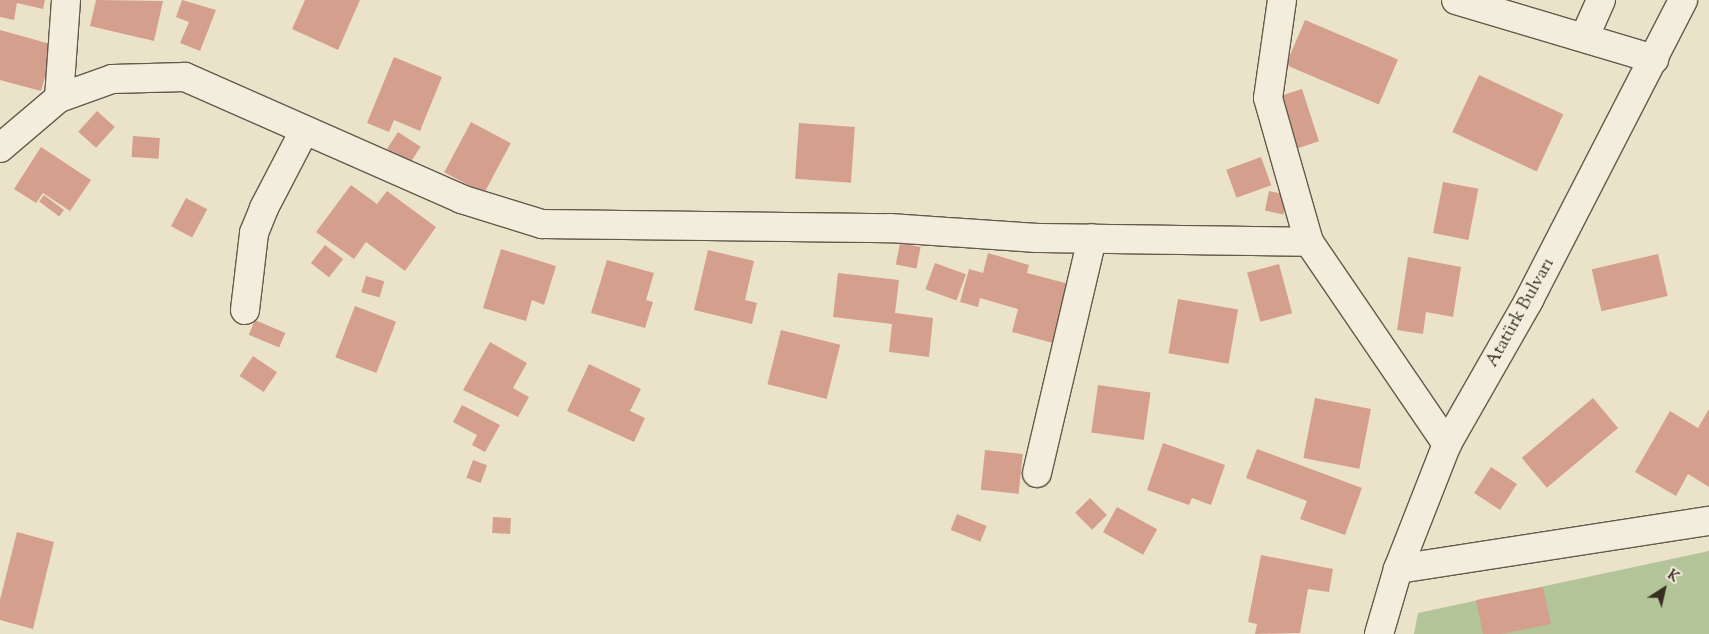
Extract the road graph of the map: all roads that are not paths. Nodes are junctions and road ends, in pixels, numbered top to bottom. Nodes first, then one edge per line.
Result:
1 (66, 0) edge
2 (1282, 0) edge
3 (1456, 0) edge
4 (1601, 0) edge
5 (1683, 0) edge
6 (1584, 36) junction
7 (1654, 59) junction
8 (59, 98) junction
9 (304, 131) junction
10 (0, 148) edge
11 (1092, 238) junction
12 (1309, 242) junction
13 (245, 310) dead end
14 (1447, 444) junction
15 (1037, 473) dead end
16 (1709, 521) edge
17 (1398, 569) junction
18 (1379, 634) edge

1 - 8 street
2 - 12 street
3 - 6 street
4 - 6 street
5 - 7 street, Atatürk Bulvarı
6 - 7 street
7 - 14 street, Atatürk Bulvarı
8 - 9 street
8 - 10 street
9 - 11 street
9 - 13 street
11 - 12 street
11 - 15 street
12 - 14 street
14 - 17 street, Atatürk Bulvarı
16 - 17 street
17 - 18 street, Atatürk Bulvarı

